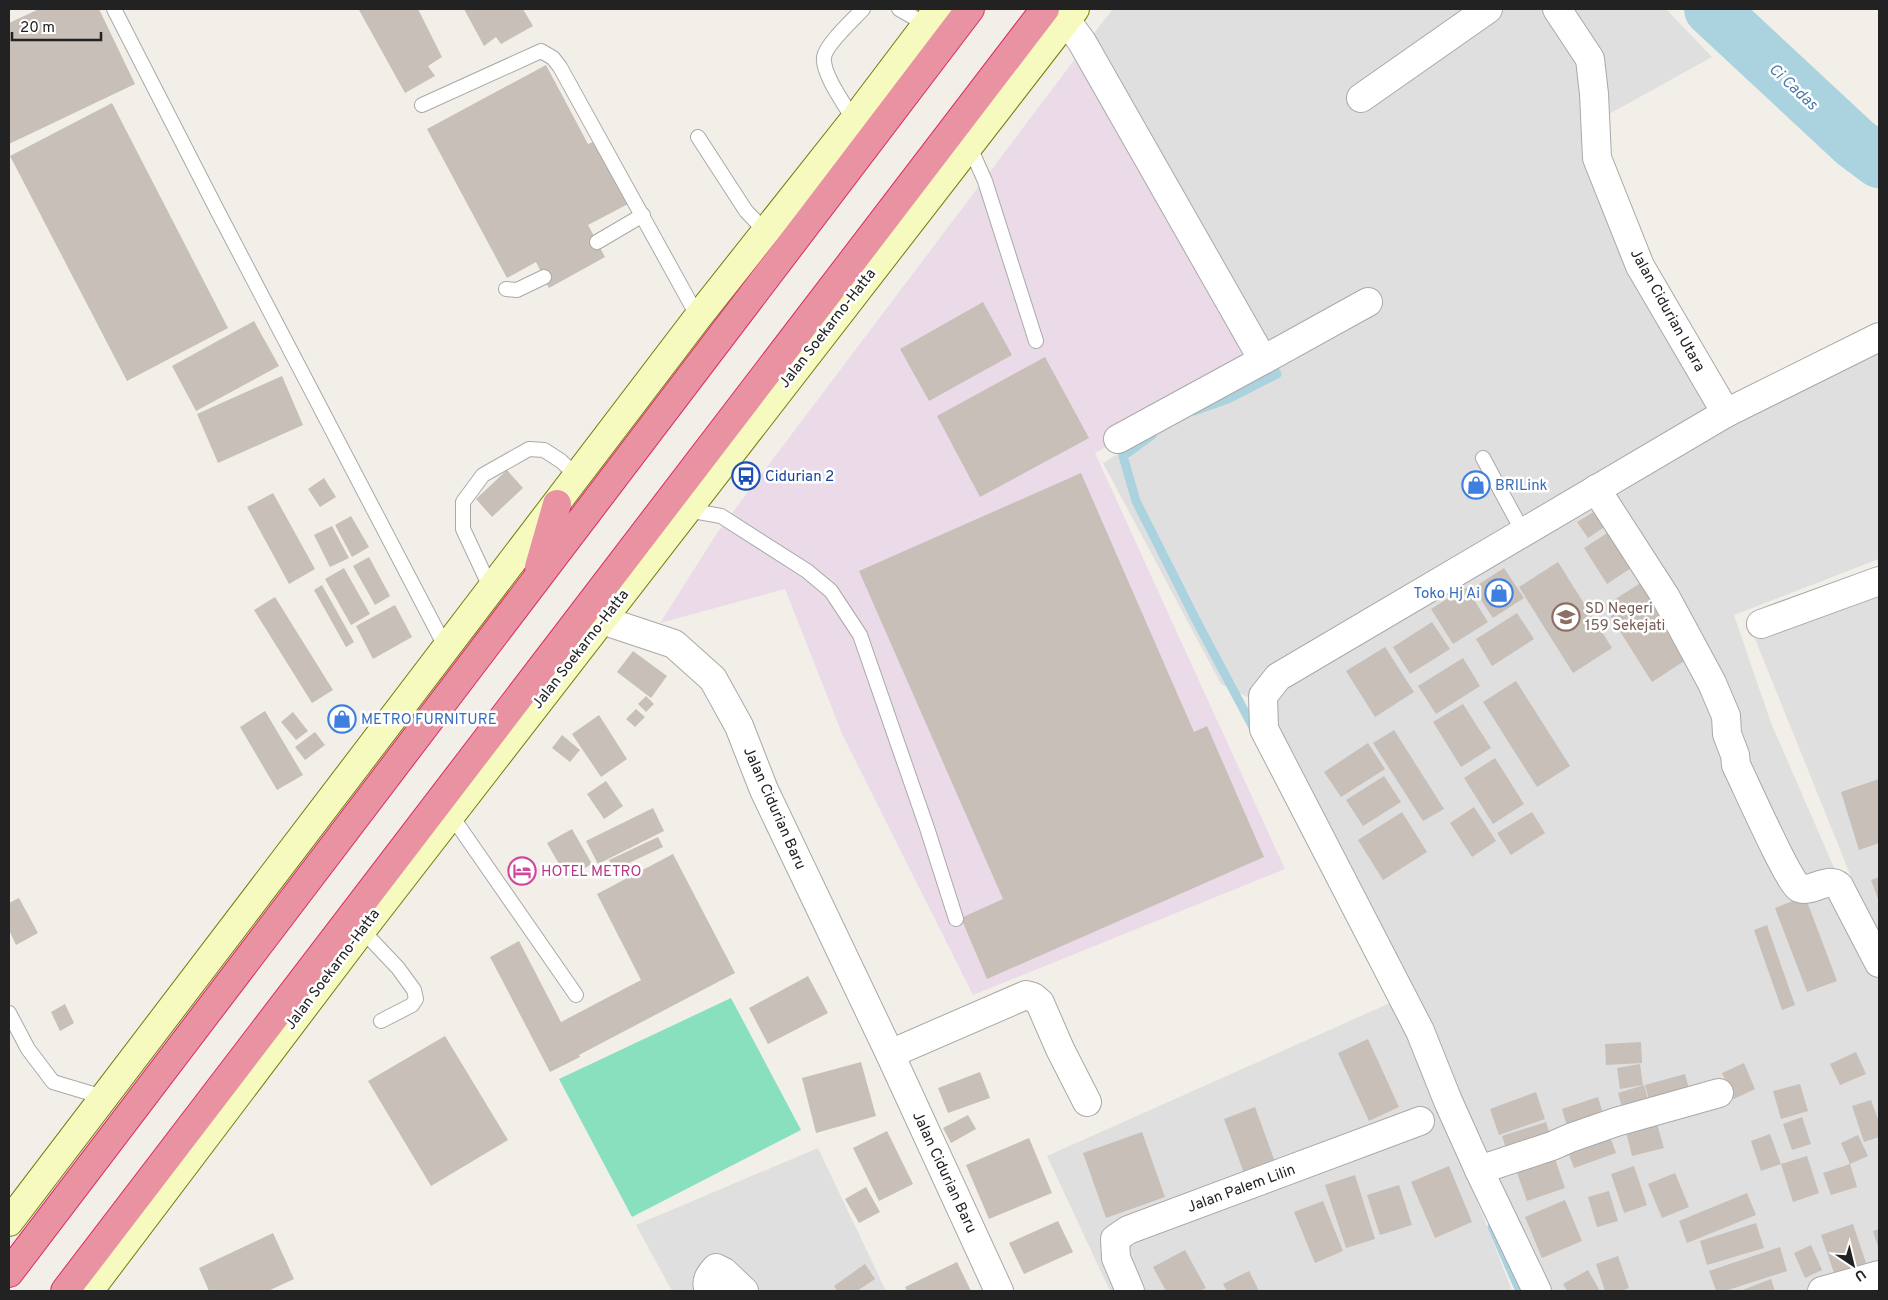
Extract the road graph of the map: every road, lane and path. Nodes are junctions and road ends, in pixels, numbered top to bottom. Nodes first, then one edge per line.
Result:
1 (114, 9) edge
2 (863, 9) edge
3 (899, 9) edge
4 (970, 9) edge
5 (1488, 9) edge
6 (1557, 9) edge
7 (1062, 12) edge
8 (932, 17) edge
9 (1361, 98) dead end
10 (422, 105) dead end
11 (854, 120) junction
12 (698, 137) dead end
13 (969, 145) junction
14 (643, 215) junction
15 (765, 231) junction
16 (597, 242) dead end
17 (544, 277) dead end
18 (506, 289) dead end
19 (1368, 302) dead end
20 (698, 318) junction
21 (1879, 336) edge
22 (1036, 341) dead end
23 (1263, 360) junction
24 (1726, 413) junction
25 (1118, 439) dead end
26 (1483, 458) dead end
27 (577, 476) junction
28 (1596, 490) junction
29 (557, 504) junction
30 (687, 510) junction
31 (1523, 532) junction
32 (1879, 581) edge
33 (534, 582) junction
34 (491, 590) junction
35 (602, 620) junction
36 (1761, 624) dead end
37 (446, 648) junction
38 (451, 814) junction
39 (956, 918) dead end
40 (362, 930) junction
41 (1879, 963) edge
42 (576, 995) dead end
43 (9, 1013) edge
44 (381, 1021) dead end
45 (266, 1029) junction
46 (890, 1054) junction
47 (255, 1071) junction
48 (1719, 1093) dead end
49 (103, 1097) junction
50 (1087, 1102) dead end
51 (1420, 1121) dead end
52 (1478, 1170) junction
53 (9, 1222) edge
54 (32, 1242) junction
55 (9, 1259) edge
56 (9, 1273) edge
57 (1879, 1276) edge
58 (64, 1291) edge
59 (88, 1291) edge
60 (709, 1291) edge
61 (744, 1291) edge
62 (999, 1291) edge
63 (1130, 1291) edge
64 (1537, 1291) edge
65 (1822, 1291) edge

1 - 37 lane
2 - 11 lane
3 - 8 lane
4 - 33 highway
5 - 9 street
6 - 24 street, Jalan Cidurian Utara
7 - 13 main road, Jalan Soekarno-Hatta
7 - 23 street
7 - 45 highway, Jalan Soekarno-Hatta
8 - 11 main road
10 - 14 lane
11 - 15 main road
12 - 15 lane
13 - 22 lane
13 - 30 main road, Jalan Soekarno-Hatta
14 - 16 lane
14 - 20 lane
15 - 20 main road
17 - 18 lane
19 - 23 street
20 - 27 main road
21 - 24 street
23 - 25 street
24 - 28 street
26 - 31 lane
27 - 29 main road
27 - 34 lane
28 - 31 street
28 - 41 street
29 - 33 highway
29 - 34 main road
30 - 35 main road, Jalan Soekarno-Hatta
30 - 39 lane
31 - 52 street
32 - 36 street
33 - 54 highway
34 - 37 main road
35 - 38 main road, Jalan Soekarno-Hatta
35 - 46 street, Jalan Cidurian Baru
37 - 49 main road
38 - 40 main road, Jalan Soekarno-Hatta
38 - 42 lane
40 - 44 lane
40 - 47 main road, Jalan Soekarno-Hatta
43 - 49 lane
45 - 47 highway
45 - 58 highway, Jalan Soekarno-Hatta
46 - 50 street
46 - 62 street, Jalan Cidurian Baru
47 - 59 main road, Jalan Soekarno-Hatta
48 - 52 street
49 - 53 main road
51 - 63 street, Jalan Palem Lilin
52 - 64 street
54 - 55 highway
54 - 56 highway
57 - 65 street
60 - 61 street

